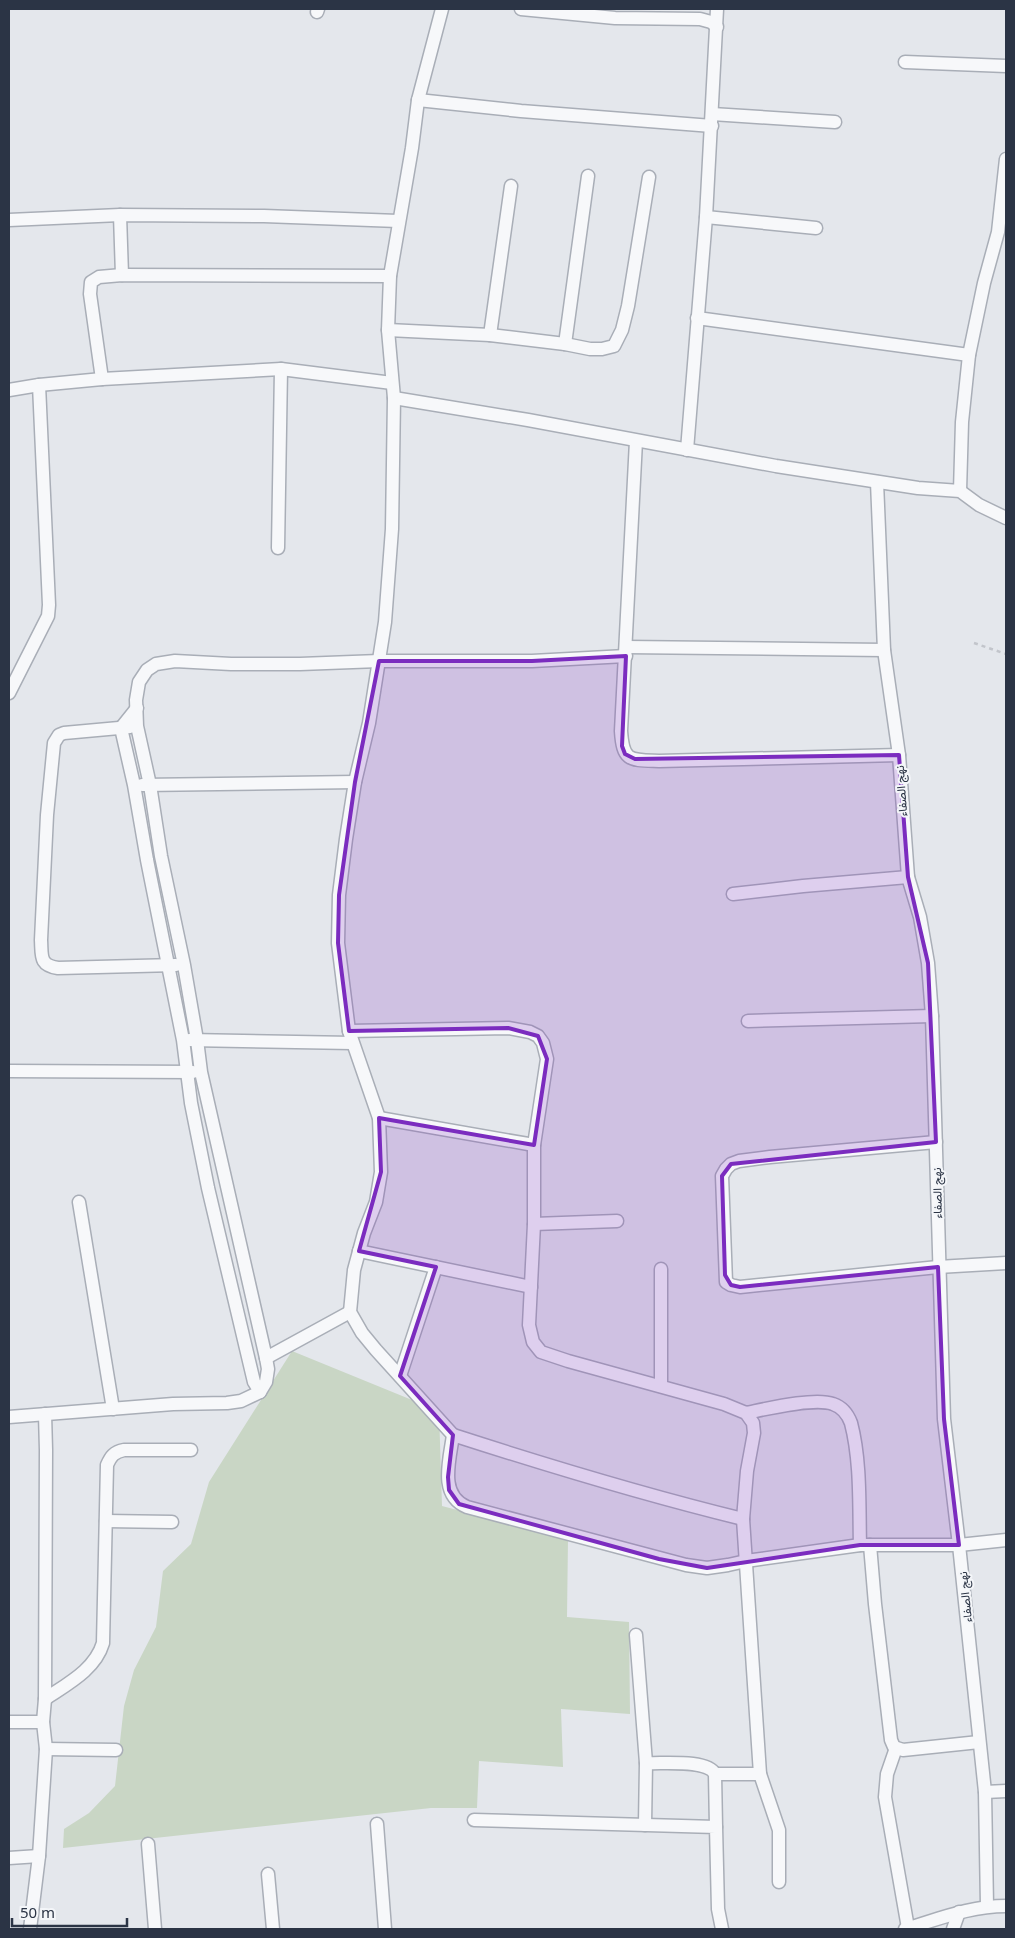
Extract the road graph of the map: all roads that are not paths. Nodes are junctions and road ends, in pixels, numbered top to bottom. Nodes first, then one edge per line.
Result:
1 (442, 9) edge
2 (521, 9) edge
3 (717, 9) edge
4 (717, 27) junction
5 (905, 62) dead end
6 (1006, 66) edge
7 (418, 100) junction
8 (712, 120) junction
9 (835, 122) dead end
10 (1006, 159) edge
11 (588, 176) dead end
12 (650, 177) dead end
13 (511, 186) dead end
14 (120, 214) junction
15 (706, 217) junction
16 (9, 220) edge
17 (398, 221) junction
18 (816, 228) dead end
19 (122, 275) junction
20 (390, 276) junction
21 (697, 318) junction
22 (388, 330) junction
23 (490, 335) junction
24 (565, 344) junction
25 (969, 355) junction
26 (281, 369) junction
27 (102, 379) junction
28 (392, 383) junction
29 (39, 385) junction
30 (9, 390) edge
31 (394, 398) junction
32 (636, 441) junction
33 (687, 450) junction
34 (877, 482) junction
35 (960, 491) junction
36 (1006, 518) edge
37 (278, 548) dead end
38 (884, 650) junction
39 (626, 652) junction
40 (380, 661) junction
41 (9, 693) edge
42 (137, 708) junction
43 (137, 726) junction
44 (122, 728) junction
45 (899, 756) junction
46 (355, 782) junction
47 (134, 785) junction
48 (150, 785) junction
49 (908, 877) junction
50 (734, 894) dead end
51 (168, 965) junction
52 (184, 965) junction
53 (932, 1016) junction
54 (748, 1021) dead end
55 (350, 1037) junction
56 (183, 1040) junction
57 (197, 1040) junction
58 (9, 1072) edge
59 (186, 1072) junction
60 (200, 1072) junction
61 (378, 1118) junction
62 (936, 1142) junction
63 (534, 1145) junction
64 (79, 1202) dead end
65 (617, 1221) dead end
66 (534, 1224) junction
67 (359, 1251) junction
68 (1006, 1263) edge
69 (436, 1267) junction
70 (938, 1267) junction
71 (660, 1269) dead end
72 (532, 1288) junction
73 (350, 1312) junction
74 (266, 1358) junction
75 (400, 1376) junction
76 (660, 1386) junction
77 (260, 1392) junction
78 (113, 1409) junction
79 (746, 1413) junction
80 (45, 1414) junction
81 (9, 1417) edge
82 (453, 1435) junction
83 (191, 1450) dead end
84 (743, 1519) junction
85 (106, 1520) junction
86 (172, 1522) dead end
87 (1006, 1540) edge
88 (959, 1545) junction
89 (865, 1546) junction
90 (746, 1561) junction
91 (636, 1635) dead end
92 (45, 1699) junction
93 (9, 1722) edge
94 (43, 1722) junction
95 (979, 1742) junction
96 (896, 1748) junction
97 (46, 1750) junction
98 (116, 1750) dead end
99 (646, 1763) junction
100 (715, 1774) junction
101 (760, 1774) junction
102 (1006, 1791) edge
103 (984, 1792) junction
104 (474, 1820) dead end
105 (377, 1824) dead end
106 (645, 1825) junction
107 (716, 1827) junction
108 (148, 1844) dead end
109 (39, 1856) junction
110 (9, 1858) edge
111 (268, 1874) dead end
112 (779, 1882) dead end
113 (987, 1906) junction
114 (1006, 1906) edge
115 (959, 1912) junction
116 (30, 1929) edge
117 (155, 1929) edge
118 (272, 1929) edge
119 (385, 1929) edge
120 (722, 1929) edge
121 (906, 1929) edge
122 (953, 1929) edge

1 - 7 street
2 - 4 street
3 - 4 street
4 - 8 street
5 - 6 street
7 - 8 street
7 - 17 street
8 - 9 street
8 - 15 street
10 - 25 street
11 - 24 street
12 - 24 street
13 - 23 street
14 - 16 street
14 - 17 street
14 - 19 street
15 - 18 street
15 - 21 street
17 - 20 street
19 - 20 street
19 - 27 street
20 - 22 street
21 - 25 street
21 - 33 street
22 - 23 street
22 - 28 street
23 - 24 street
25 - 35 street
26 - 27 street
26 - 28 street
26 - 37 street
27 - 29 street
28 - 31 street
29 - 30 street
29 - 41 street
31 - 32 street
31 - 40 street
32 - 33 street
32 - 39 street
33 - 34 street
34 - 35 street
34 - 38 street, نهج الصفاء
35 - 36 street
38 - 39 street
38 - 45 street, نهج الصفاء
39 - 40 street
39 - 45 street
40 - 42 street
40 - 46 street
42 - 43 street
42 - 44 street
43 - 44 street
43 - 48 street
44 - 47 street
44 - 51 street
45 - 49 street, نهج الصفاء
46 - 48 street
46 - 55 street
47 - 48 street
47 - 51 street
48 - 52 street
49 - 50 street
49 - 53 street, نهج الصفاء
51 - 52 street
51 - 56 street
52 - 57 street
53 - 54 street
53 - 62 street, نهج الصفاء
55 - 57 street
55 - 61 street
55 - 63 street
56 - 57 street
56 - 59 street
57 - 60 street
58 - 59 street
59 - 60 street
59 - 77 street
60 - 74 street
61 - 63 street
61 - 67 street
62 - 70 street, نهج الصفاء
62 - 70 street
63 - 66 street
64 - 78 street
65 - 66 street
66 - 72 street
67 - 69 street
67 - 73 street
68 - 70 street
69 - 72 street
69 - 75 street
70 - 88 street, نهج الصفاء
71 - 76 street
72 - 76 street
73 - 74 street
73 - 75 street
74 - 77 street
75 - 82 street
76 - 79 street
77 - 78 street
78 - 80 street
79 - 84 street
79 - 89 street
80 - 81 street
80 - 92 street
82 - 84 street
82 - 90 street
83 - 85 street
84 - 90 street
85 - 86 street
85 - 92 street
87 - 88 street
88 - 89 street
88 - 95 street, نهج الصفاء
89 - 90 street
89 - 96 street
90 - 101 street
91 - 99 street
92 - 94 street
93 - 94 street
94 - 97 street
95 - 96 street
95 - 103 street, نهج الصفاء
96 - 121 street
97 - 98 street
97 - 109 street
99 - 100 street
99 - 106 street
100 - 101 street
100 - 107 street
101 - 112 street
102 - 103 street
103 - 113 street, نهج الصفاء
104 - 106 street
105 - 119 street
106 - 107 street
107 - 120 street
108 - 117 street
109 - 110 street
109 - 116 street
111 - 118 street
113 - 114 street
113 - 115 street
115 - 121 street
115 - 122 street

